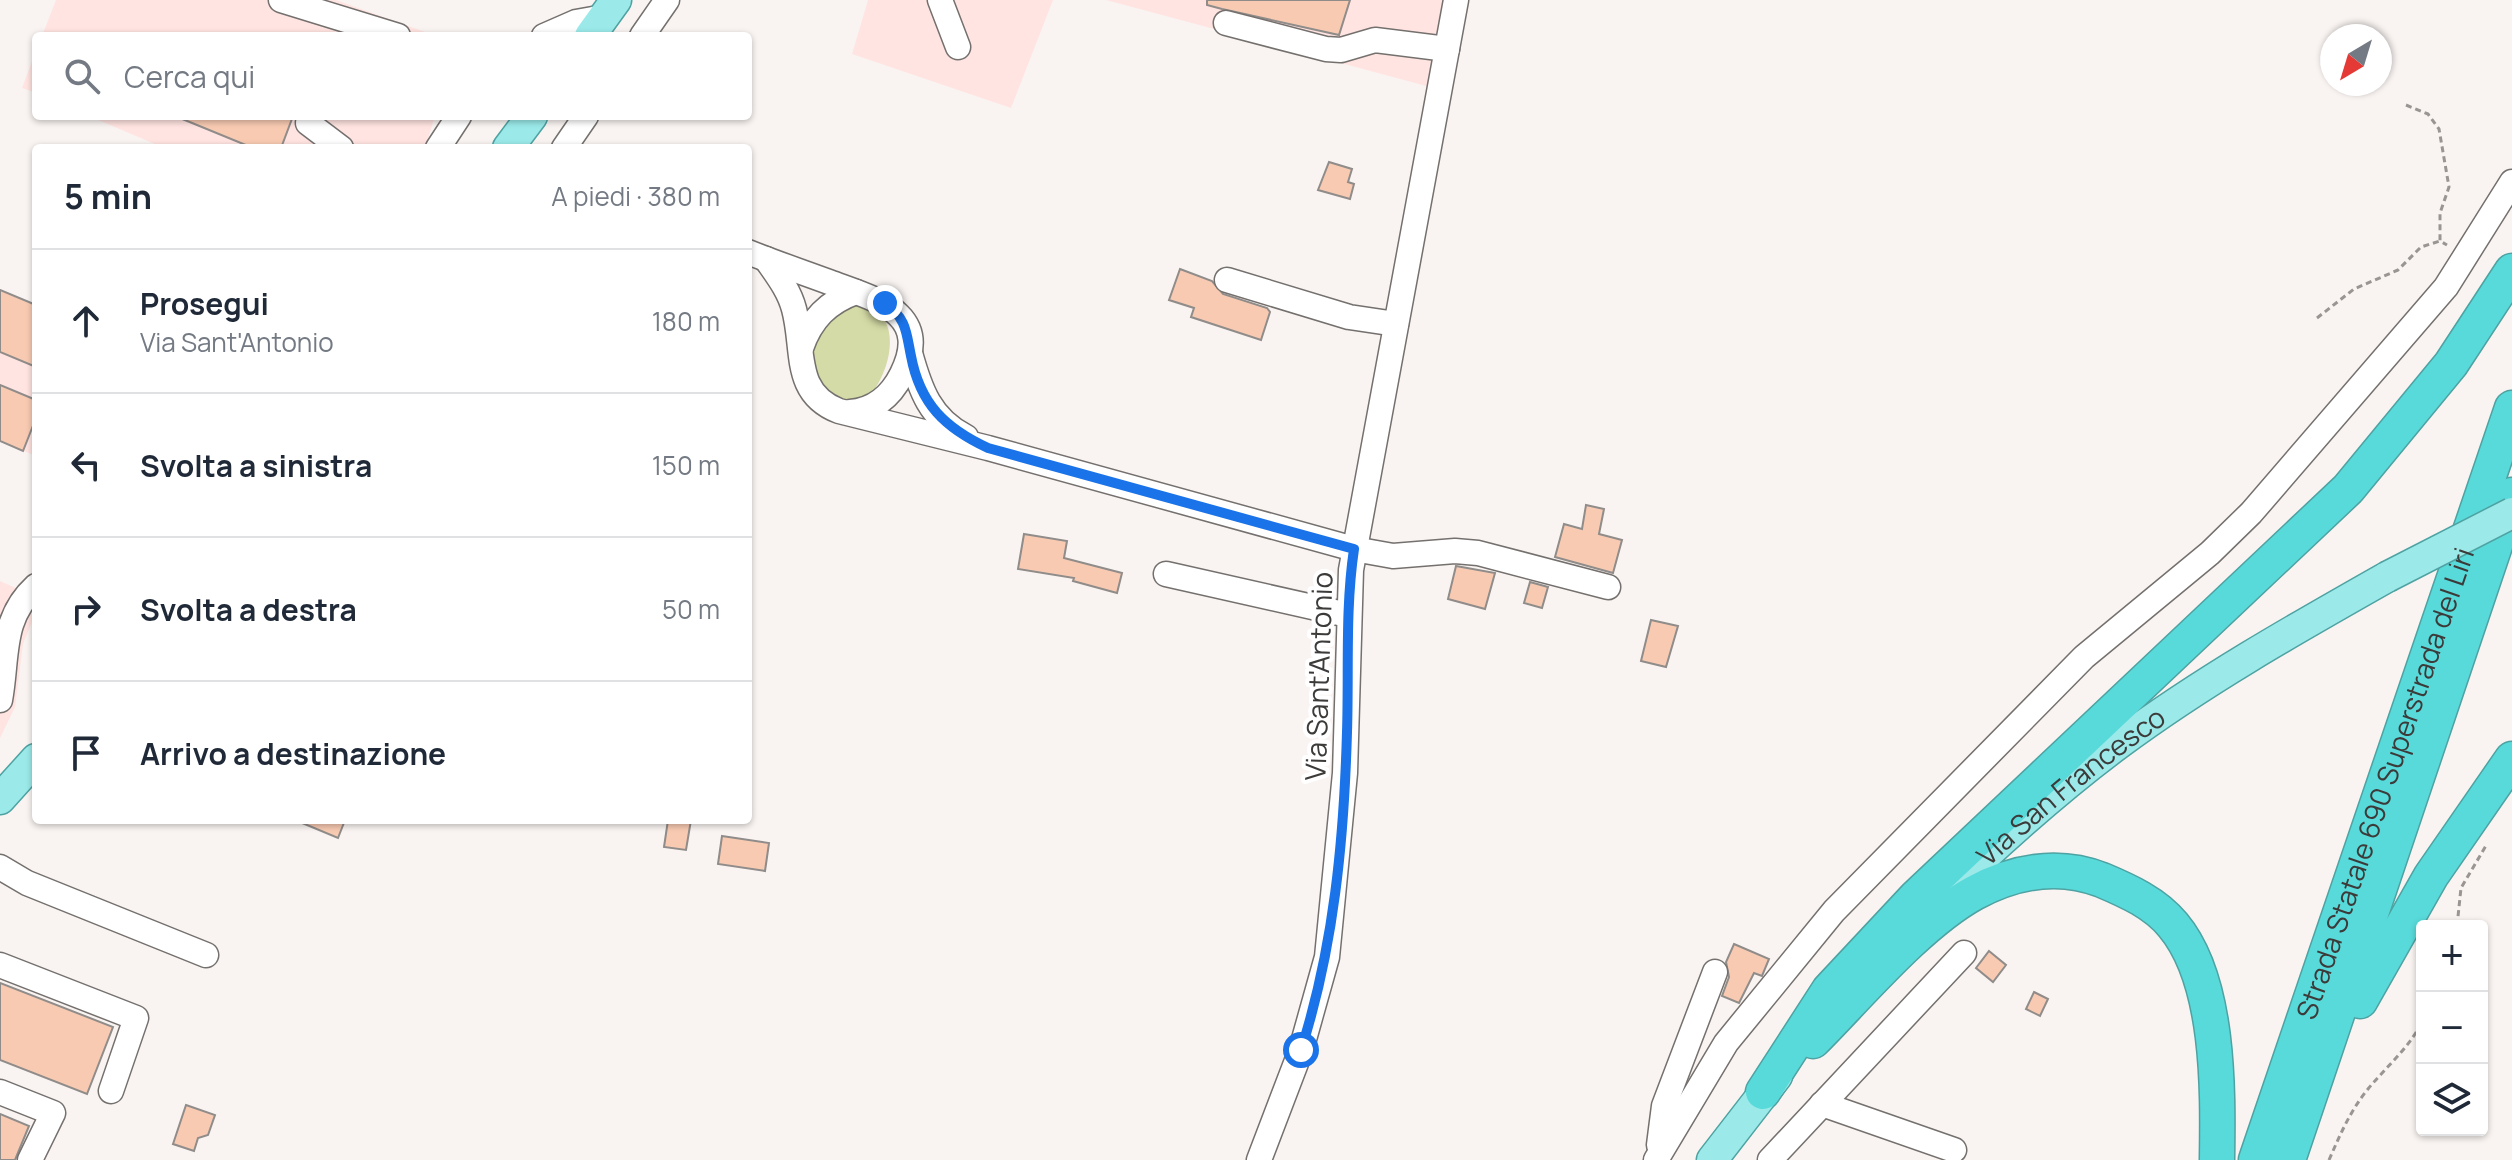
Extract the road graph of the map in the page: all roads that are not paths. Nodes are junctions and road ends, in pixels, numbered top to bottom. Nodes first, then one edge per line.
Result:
1 (281, 0) edge
2 (667, 0) edge
3 (940, 0) edge
4 (1456, 0) edge
5 (604, 18) edge
6 (1226, 23) dead end
7 (382, 32) edge
8 (553, 32) edge
9 (645, 32) edge
10 (958, 47) dead end
11 (1447, 49) junction
12 (441, 120) edge
13 (456, 120) edge
14 (529, 120) edge
15 (583, 120) edge
16 (586, 120) edge
17 (308, 123) dead end
18 (336, 144) edge
19 (438, 144) edge
20 (441, 144) edge
21 (511, 144) edge
22 (567, 144) edge
23 (588, 144) edge
24 (2512, 182) edge
25 (757, 256) edge
26 (2512, 271) edge
27 (1227, 280) dead end
28 (856, 292) junction
29 (1396, 324) junction
30 (800, 353) junction
31 (910, 353) junction
32 (2512, 408) edge
33 (839, 411) junction
34 (988, 448) junction
35 (2512, 495) edge
36 (2512, 513) edge
37 (1354, 549) junction
38 (1166, 574) dead end
39 (1608, 587) dead end
40 (32, 591) edge
41 (1348, 615) junction
42 (3, 632) edge
43 (0, 700) edge
44 (2512, 759) edge
45 (32, 763) edge
46 (0, 799) edge
47 (0, 867) edge
48 (1964, 953) dead end
49 (206, 955) dead end
50 (0, 965) edge
51 (1715, 972) dead end
52 (111, 1091) dead end
53 (0, 1092) edge
54 (1763, 1092) junction
55 (1822, 1104) junction
56 (2302, 1120) junction
57 (1954, 1150) dead end
58 (1658, 1156) edge
59 (30, 1160) edge
60 (1259, 1160) edge
61 (1712, 1160) edge
62 (1770, 1160) edge
63 (2217, 1160) edge
64 (2256, 1160) edge
65 (2288, 1160) edge

1 - 7 street
2 - 9 street
3 - 10 street
4 - 11 street, Via Sant'Antonio
5 - 8 street
6 - 11 street
11 - 29 street, Via Sant'Antonio
12 - 19 street
13 - 20 street
14 - 21 main road
15 - 22 street
16 - 23 street
17 - 18 street
24 - 58 street
25 - 28 street
25 - 30 street
26 - 54 highway
27 - 29 street
28 - 30 street
28 - 31 street
29 - 37 street, Via Sant'Antonio
30 - 33 street
31 - 33 street
31 - 34 street
32 - 64 highway, Strada Statale 690 Superstrada del Liri
33 - 34 street
34 - 37 street
35 - 56 highway, Strada Statale 690 Superstrada del Liri
36 - 54 main road, Via San Francesco, bridge
37 - 39 street
37 - 41 street, Via Sant'Antonio
38 - 41 street
40 - 42 street
41 - 60 street, Via Sant'Antonio
42 - 43 street
44 - 56 highway
45 - 46 main road
47 - 49 street
48 - 55 street
50 - 52 street
51 - 58 street
53 - 59 street
54 - 61 main road, Via San Francesco
54 - 63 highway
55 - 57 street
55 - 62 street
56 - 65 highway, Strada Statale 690 Superstrada del Liri

